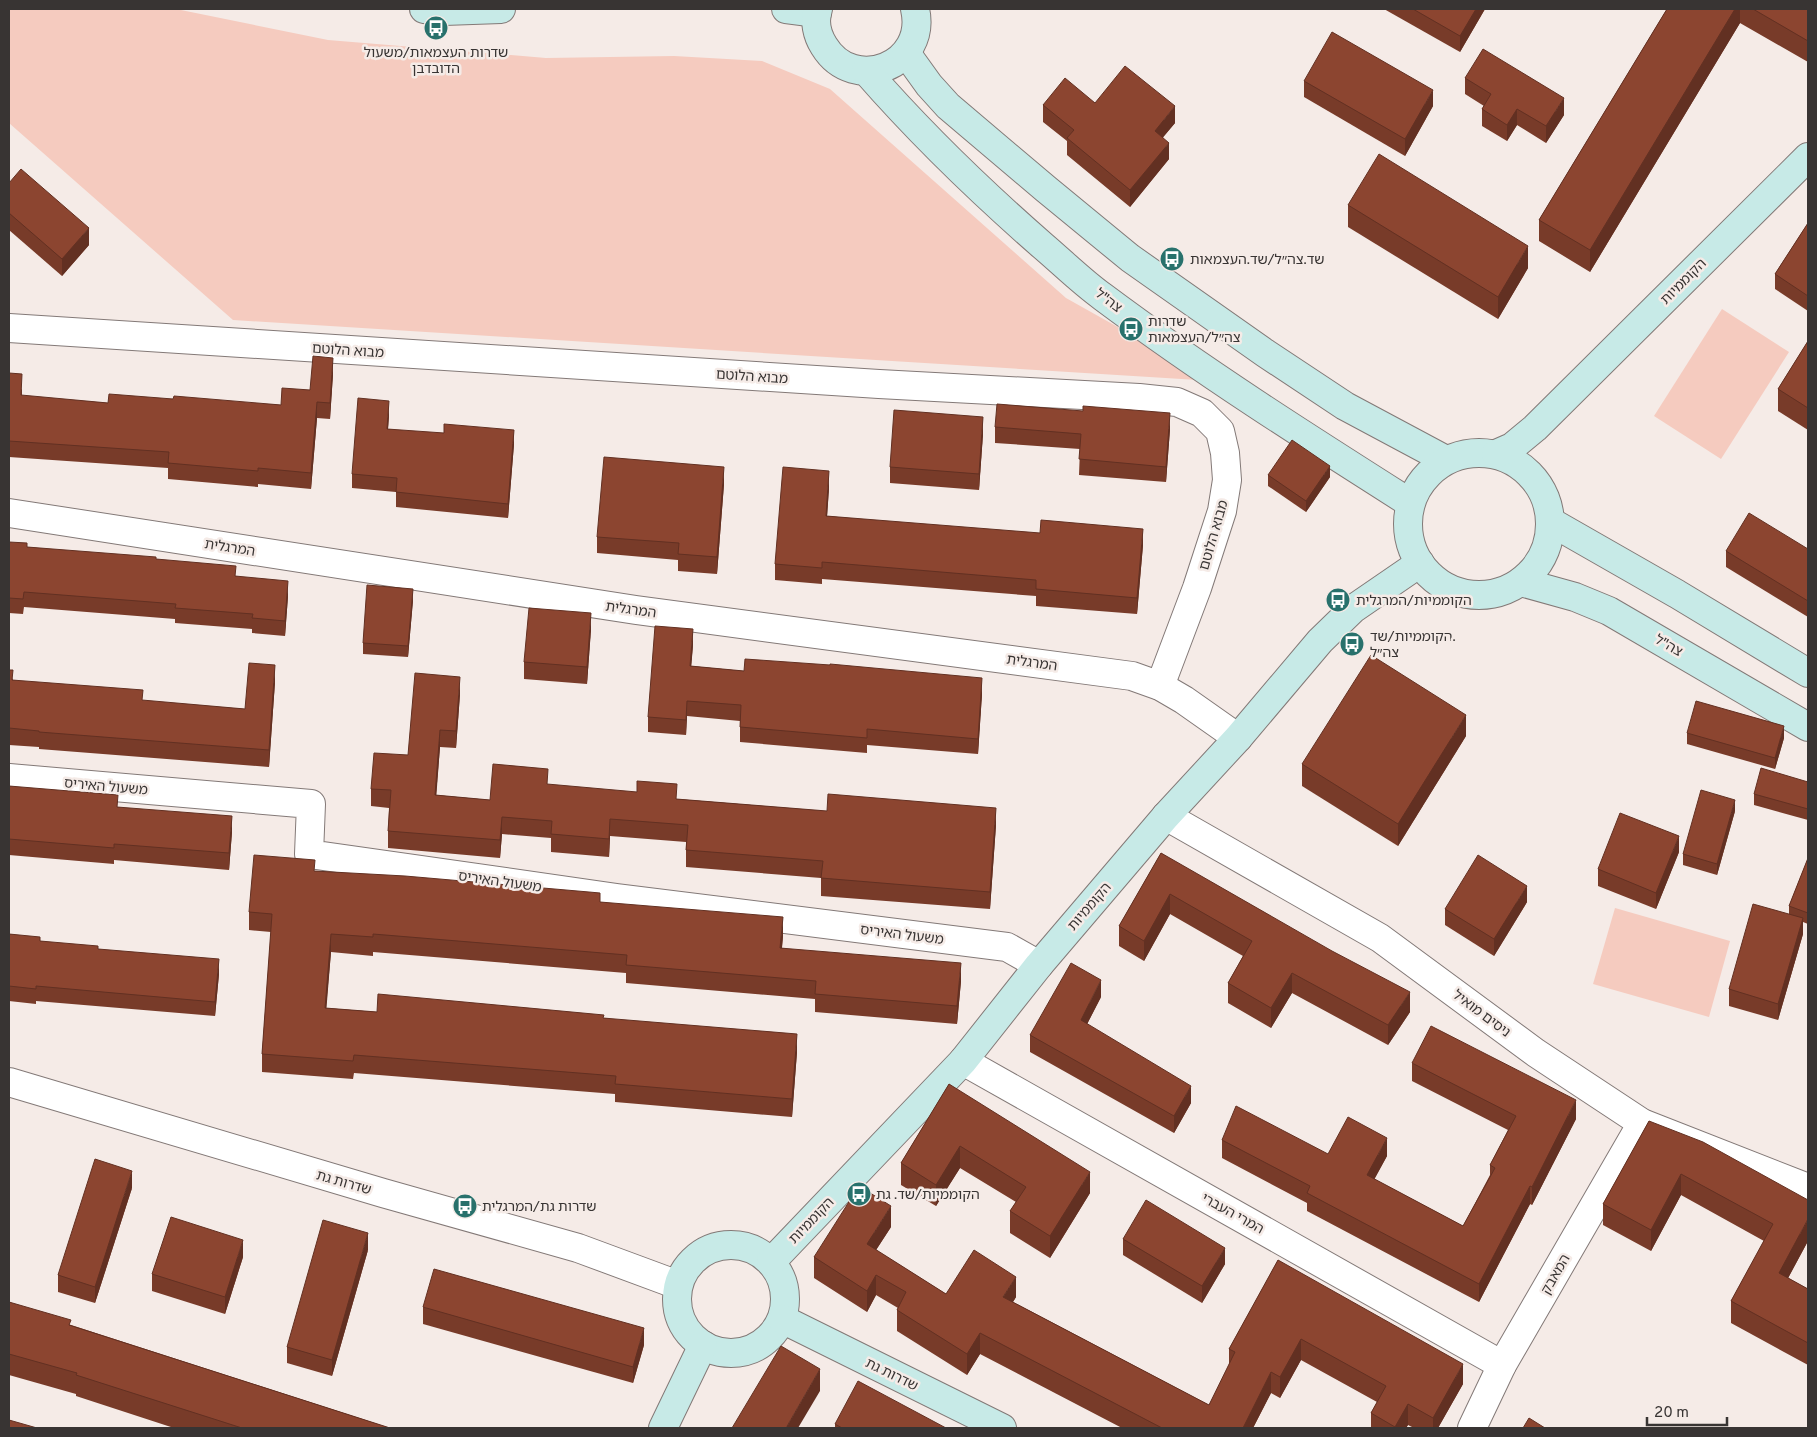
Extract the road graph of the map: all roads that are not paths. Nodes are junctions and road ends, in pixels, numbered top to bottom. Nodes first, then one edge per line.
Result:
1 (424, 9) edge
2 (501, 9) edge
3 (786, 9) edge
4 (915, 9) edge
5 (817, 11) edge
6 (906, 53) junction
7 (866, 71) junction
8 (1808, 156) edge
9 (9, 328) edge
10 (1557, 406) junction
11 (1496, 454) junction
12 (1446, 460) junction
13 (1541, 488) junction
14 (1410, 503) junction
15 (9, 513) edge
16 (1550, 522) junction
17 (1420, 563) junction
18 (1521, 582) junction
19 (1808, 673) edge
20 (1160, 686) junction
21 (1808, 727) edge
22 (1238, 738) junction
23 (9, 778) edge
24 (1166, 816) junction
25 (1039, 965) junction
26 (963, 1060) junction
27 (9, 1082) edge
28 (1642, 1123) junction
29 (1808, 1188) edge
30 (771, 1262) junction
31 (678, 1285) junction
32 (782, 1319) junction
33 (703, 1345) junction
34 (1502, 1365) junction
35 (663, 1428) edge
36 (1002, 1428) edge
37 (1472, 1428) edge

1 - 2 street
3 - 5 street
4 - 6 street
5 - 7 street
6 - 7 street
6 - 12 street
7 - 14 street, צה"ל
8 - 10 street, הקוממיות
9 - 20 street, מבוא הלוטם
10 - 11 street, הקוממיות
10 - 13 street, הקוממיות
11 - 12 street
11 - 13 street
12 - 14 street
13 - 16 street
14 - 17 street
15 - 20 street, המרגלית
16 - 18 street
16 - 19 street
17 - 18 street
17 - 22 street, הקוממיות
18 - 21 street, צה"ל
20 - 22 street, המרגלית
22 - 24 street, הקוממיות
23 - 25 street, משעול האיריס
24 - 25 street, הקוממיות
24 - 28 street, ניסים מואיל
25 - 26 street, הקוממיות
26 - 30 street, הקוממיות
26 - 34 street, המרי העברי
27 - 31 street, שדרות גת
28 - 29 street, ניסים מואיל
28 - 34 street, המאבק
30 - 31 street
30 - 32 street
31 - 33 street
32 - 33 street
32 - 36 street, שדרות גת
33 - 35 street
34 - 37 street, המאבק

